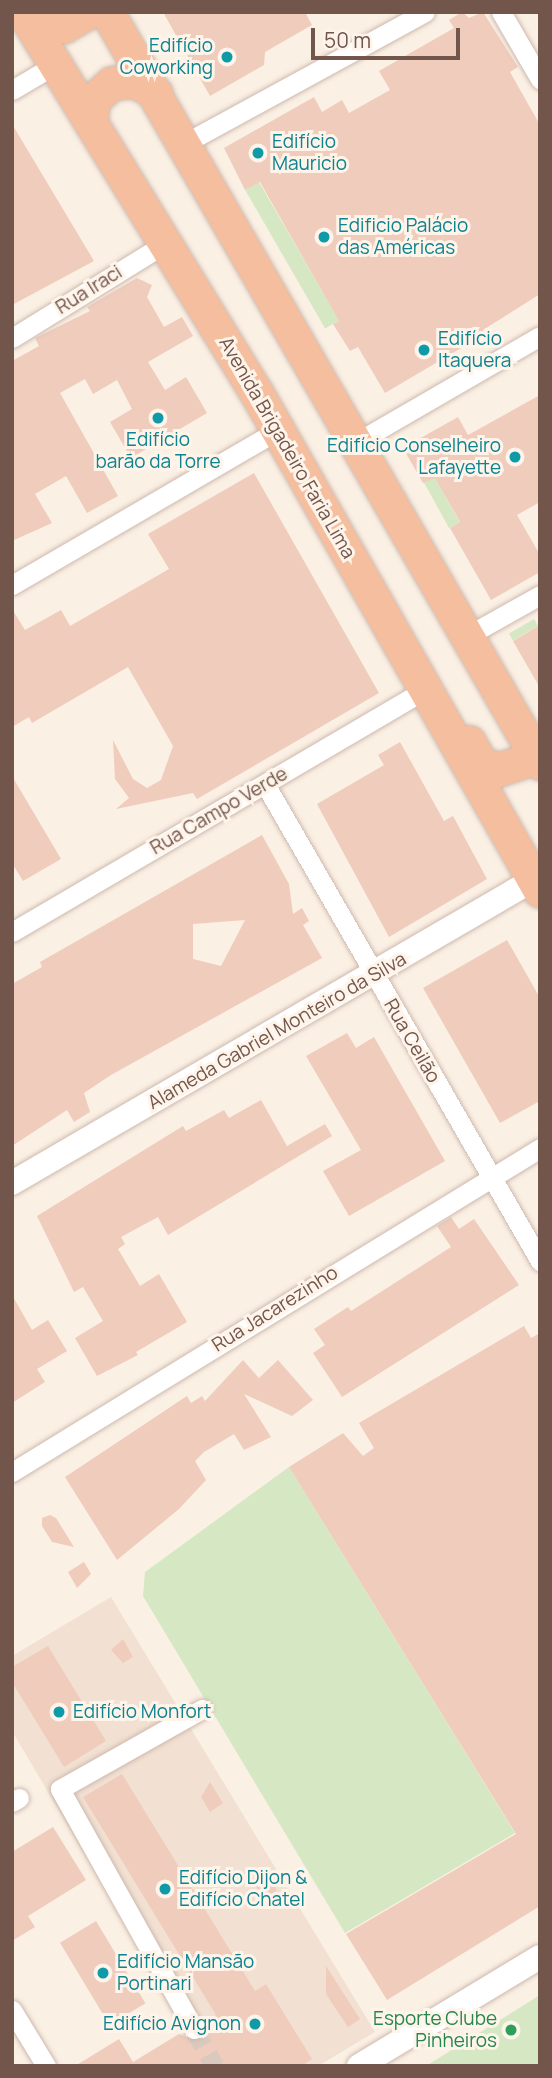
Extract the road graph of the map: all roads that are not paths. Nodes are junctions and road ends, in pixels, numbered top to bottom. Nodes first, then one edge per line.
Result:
1 (88, 12) edge
2 (107, 12) edge
3 (425, 12) edge
4 (500, 12) edge
5 (24, 13) edge
6 (56, 64) junction
7 (540, 79) edge
8 (12, 90) edge
9 (156, 93) junction
10 (90, 121) junction
11 (185, 143) junction
12 (166, 243) junction
13 (540, 335) edge
14 (12, 338) edge
15 (278, 430) junction
16 (357, 442) junction
17 (12, 585) edge
18 (540, 595) edge
19 (467, 636) junction
20 (426, 689) junction
21 (450, 731) junction
22 (538, 760) edge
23 (265, 784) junction
24 (538, 882) edge
25 (12, 932) edge
26 (374, 975) junction
27 (540, 1148) edge
28 (490, 1176) junction
29 (12, 1183) edge
30 (540, 1261) edge
31 (12, 1472) edge
32 (202, 1709) dead end
33 (540, 1957) edge
34 (12, 2010) edge
35 (194, 2029) tunnel mouth
36 (46, 2066) edge
37 (359, 2066) edge

1 - 5 highway
2 - 9 highway
3 - 11 street
4 - 7 street
5 - 6 highway, Avenida Brigadeiro Faria Lima
6 - 8 street
6 - 10 highway, Avenida Brigadeiro Faria Lima
9 - 10 highway
9 - 11 highway
10 - 12 highway, Avenida Brigadeiro Faria Lima
11 - 16 highway
12 - 14 street, Rua Iraci
12 - 15 highway, Avenida Brigadeiro Faria Lima
13 - 16 street
15 - 17 street
15 - 20 highway, Avenida Brigadeiro Faria Lima
16 - 19 highway
18 - 19 street
19 - 22 highway
20 - 21 highway, Avenida Brigadeiro Faria Lima
20 - 23 street, Rua Campo Verde
21 - 22 highway
21 - 24 highway, Avenida Brigadeiro Faria Lima
23 - 25 street, Rua Campo Verde
23 - 26 street, Rua Ceilão
24 - 26 street, Alameda Gabriel Monteiro da Silva
26 - 28 street, Rua Ceilão
26 - 29 street, Alameda Gabriel Monteiro da Silva
27 - 28 street, Rua Jacarezinho
28 - 30 street, Rua Ceilão
28 - 31 street, Rua Jacarezinho
32 - 35 street
33 - 37 street
34 - 36 street

